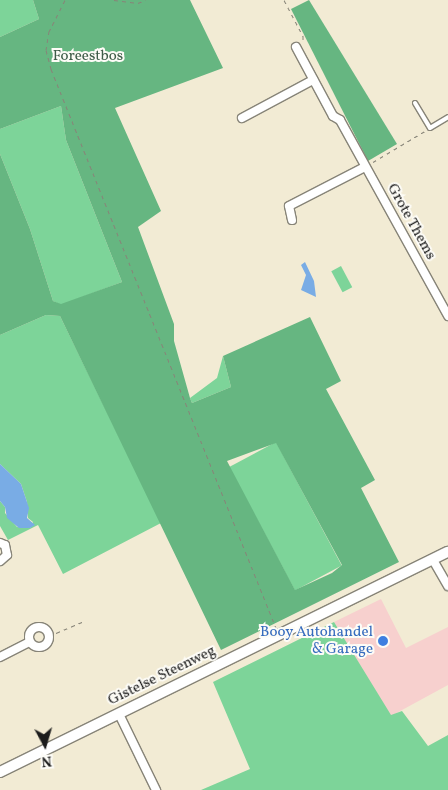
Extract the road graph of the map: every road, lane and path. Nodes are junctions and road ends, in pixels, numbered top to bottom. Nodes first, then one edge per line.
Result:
1 (65, 0) edge
2 (114, 0) edge
3 (145, 0) edge
4 (284, 0) edge
5 (296, 47) joint
6 (313, 80) junction
7 (415, 103) dead end
8 (448, 117) edge
9 (242, 118) dead end
10 (430, 128) junction
11 (365, 167) junction
12 (292, 220) dead end
13 (448, 316) edge
14 (0, 543) edge
15 (448, 552) edge
16 (433, 560) junction
17 (0, 561) edge
18 (448, 586) edge
19 (85, 621) dead end
20 (280, 635) junction
21 (49, 636) junction
22 (29, 642) junction
23 (0, 657) edge
24 (119, 714) junction
25 (0, 772) edge
26 (156, 790) edge

1 - 20 path
2 - 3 path
4 - 5 path
5 - 6 street, Grote Thems
6 - 9 street
6 - 11 street, Grote Thems
7 - 10 lane
8 - 10 lane
10 - 11 path
11 - 12 street
11 - 13 street, Grote Thems
14 - 17 street
15 - 16 main road, Gistelse Steenweg
16 - 18 street
16 - 20 main road, Gistelse Steenweg
19 - 21 path
20 - 24 main road, Gistelse Steenweg
21 - 22 street
21 - 22 street
22 - 23 street
24 - 25 main road, Gistelse Steenweg
24 - 26 street

